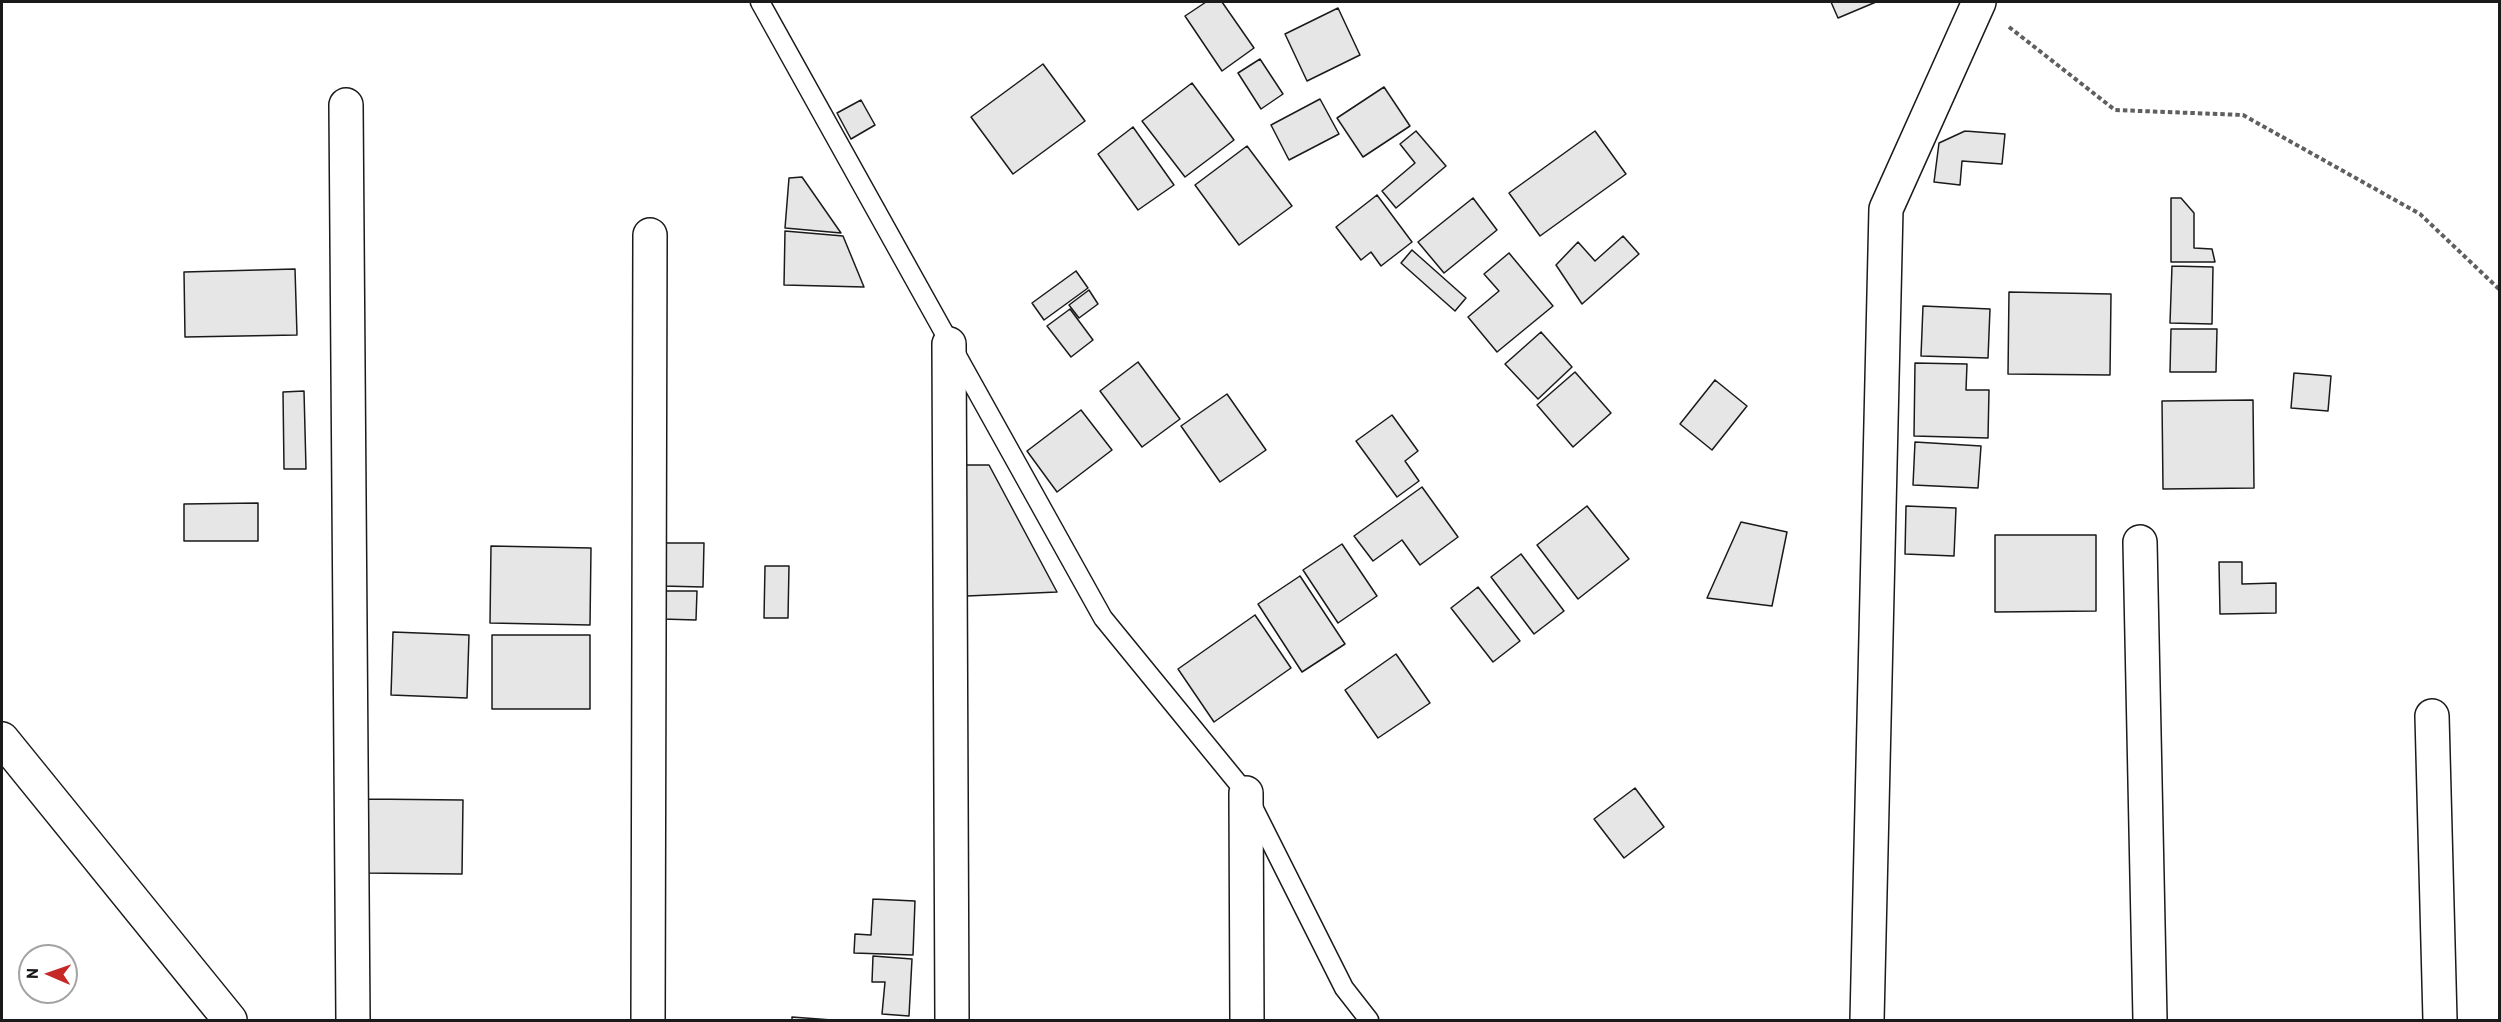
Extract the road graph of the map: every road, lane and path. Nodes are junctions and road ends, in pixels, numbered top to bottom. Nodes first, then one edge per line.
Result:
1 (760, 2) edge
2 (1979, 3) edge
3 (346, 105) dead end
4 (650, 235) dead end
5 (2499, 290) edge
6 (950, 344) junction
7 (2140, 542) dead end
8 (2432, 716) dead end
9 (2, 739) edge
10 (1245, 794) junction
11 (230, 1020) edge
12 (353, 1020) edge
13 (648, 1020) edge
14 (952, 1020) edge
15 (1247, 1020) edge
16 (1369, 1020) edge
17 (1867, 1020) edge
18 (2150, 1020) edge
19 (2440, 1020) edge

1 - 6 lane
2 - 5 path
2 - 17 street
3 - 12 street
4 - 13 street
6 - 10 lane
6 - 14 street
7 - 18 street
8 - 19 street
9 - 11 street
10 - 15 street
10 - 16 lane

